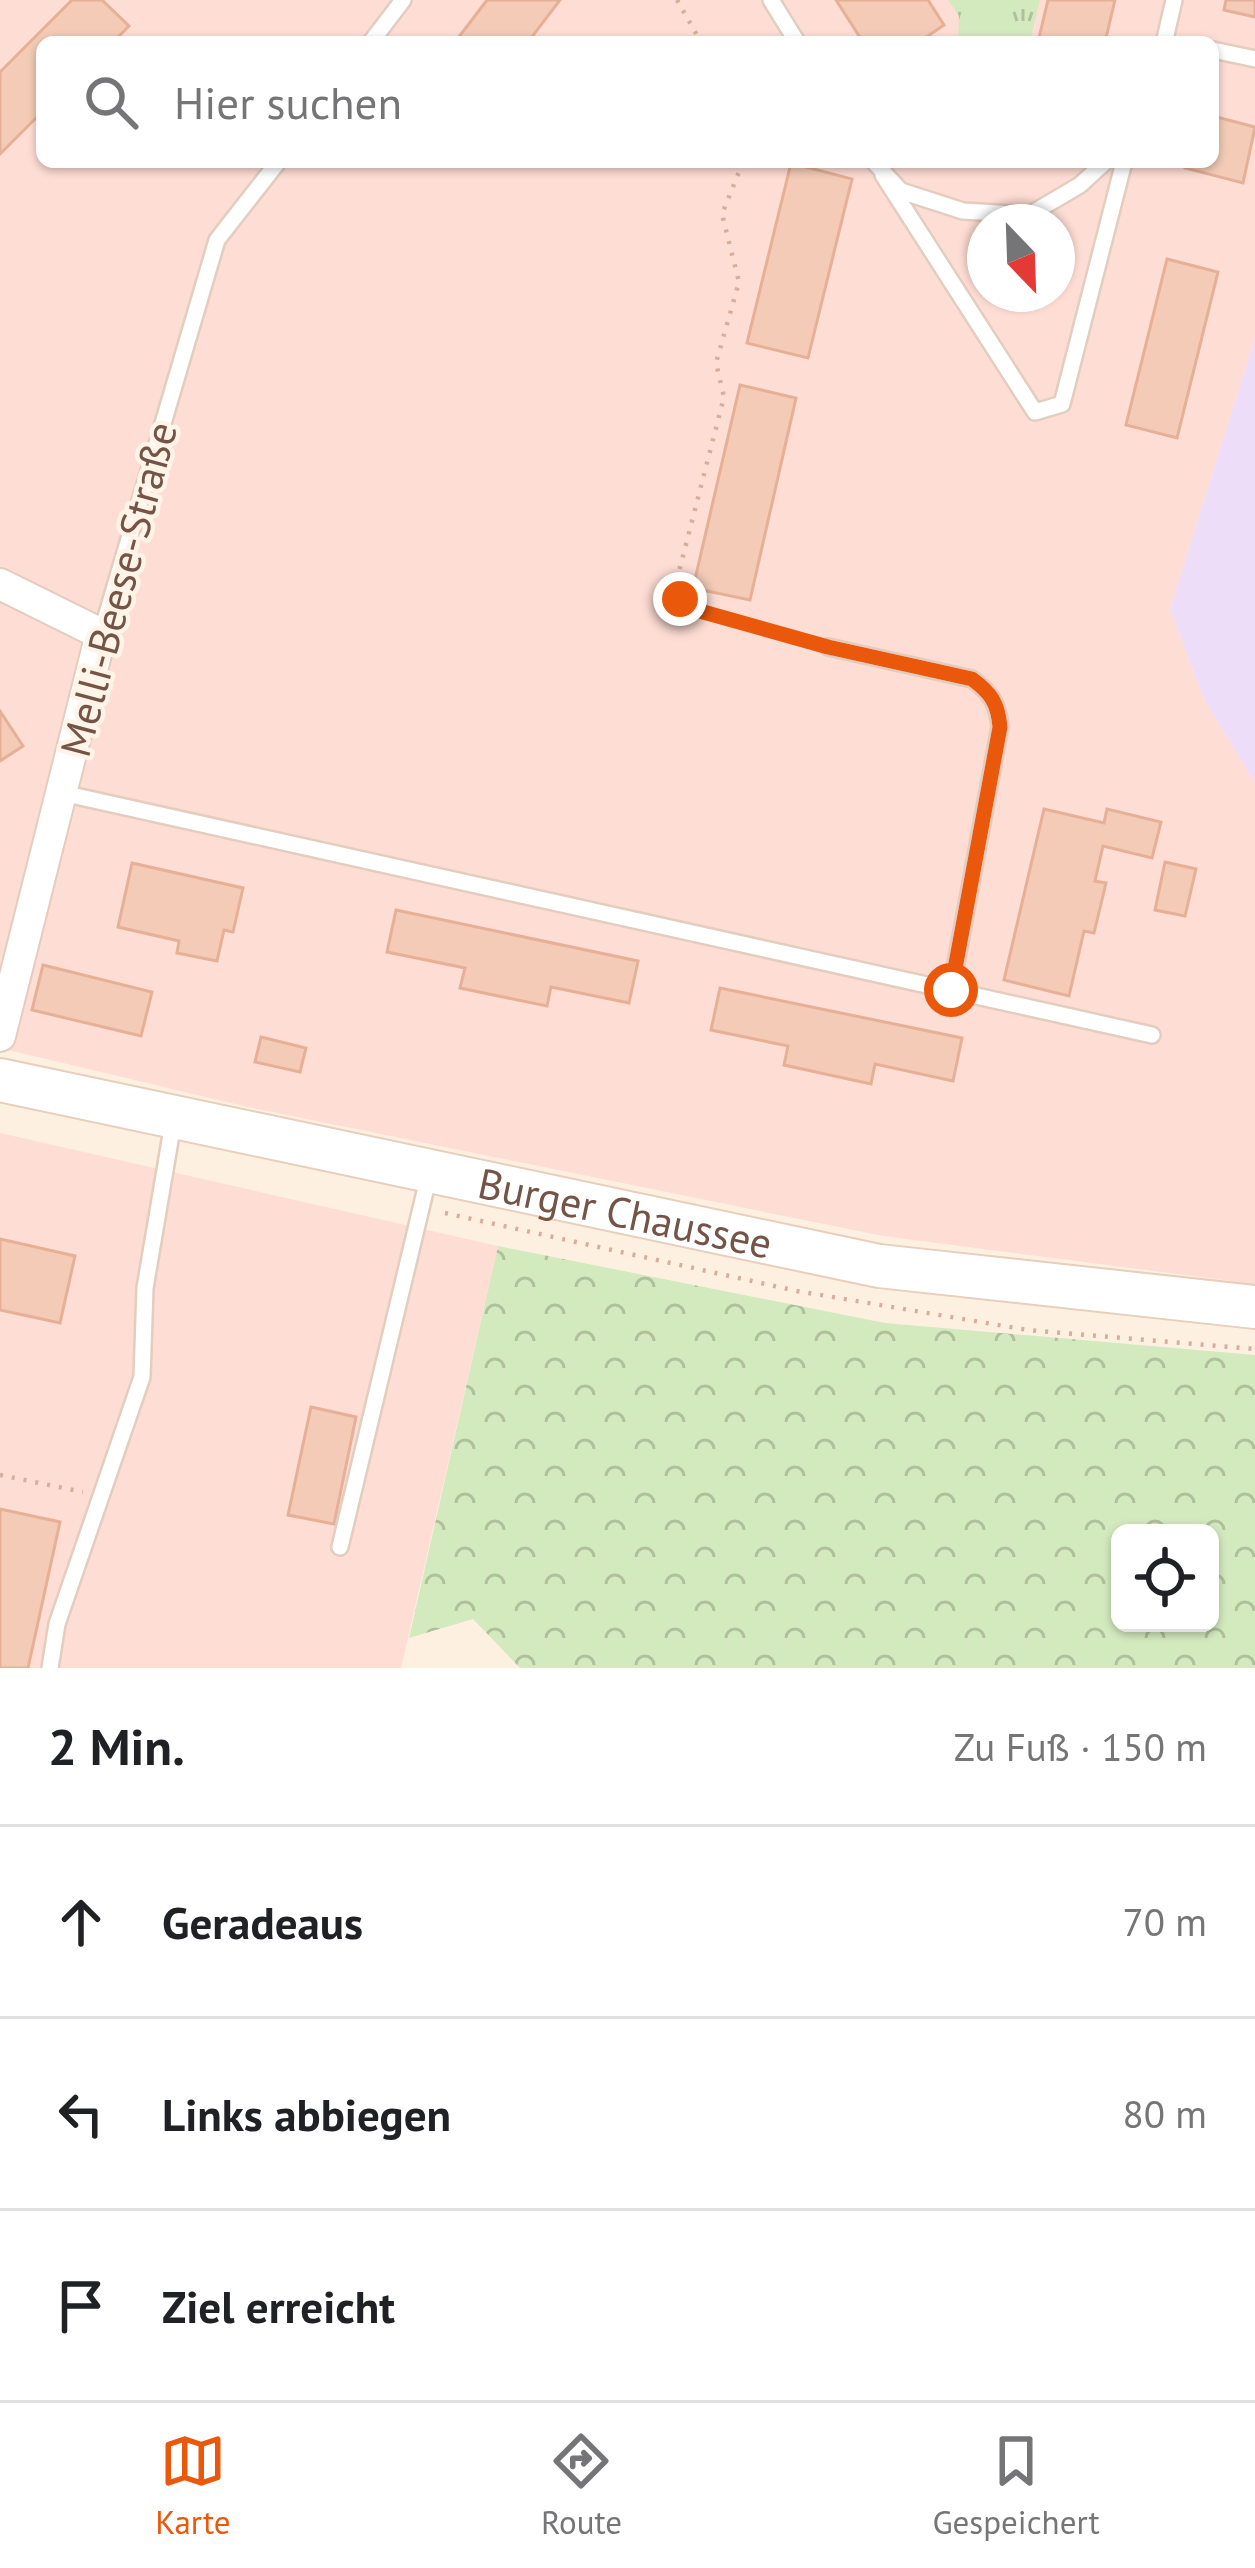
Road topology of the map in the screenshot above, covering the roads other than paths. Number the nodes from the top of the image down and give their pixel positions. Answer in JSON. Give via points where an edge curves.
{"nodes":[{"id":1,"x":404,"y":0,"type":"edge"},
{"id":2,"x":771,"y":0,"type":"edge"},
{"id":3,"x":1174,"y":0,"type":"edge"},
{"id":4,"x":376,"y":36,"type":"edge"},
{"id":5,"x":793,"y":36,"type":"edge"},
{"id":6,"x":1170,"y":36,"type":"edge"},
{"id":7,"x":1219,"y":51,"type":"edge"},
{"id":8,"x":1255,"y":59,"type":"edge"},
{"id":9,"x":273,"y":168,"type":"edge"},
{"id":10,"x":1099,"y":168,"type":"edge"},
{"id":11,"x":1122,"y":168,"type":"edge"},
{"id":12,"x":879,"y":169,"type":"edge"},
{"id":13,"x":0,"y":584,"type":"edge"},
{"id":14,"x":100,"y":634,"type":"junction"},
{"id":15,"x":828,"y":647,"type":"road end"},
{"id":16,"x":62,"y":794,"type":"junction"},
{"id":17,"x":951,"y":990,"type":"junction"},
{"id":18,"x":1152,"y":1035,"type":"dead end"},
{"id":19,"x":0,"y":1036,"type":"edge"},
{"id":20,"x":0,"y":1080,"type":"edge"},
{"id":21,"x":174,"y":1120,"type":"junction"},
{"id":22,"x":430,"y":1172,"type":"junction"},
{"id":23,"x":1255,"y":1307,"type":"edge"},
{"id":24,"x":340,"y":1547,"type":"dead end"},
{"id":25,"x":50,"y":1668,"type":"edge"}],
"edges":[{"from":1,"to":4,"type":"lane"},
{"from":2,"to":5,"type":"lane"},
{"from":3,"to":6,"type":"lane"},
{"from":7,"to":8,"type":"lane"},
{"from":9,"to":14,"type":"lane","name":"Melli-Beese-Straße","via":[[217,240]]},
{"from":10,"to":12,"type":"lane","via":[[1029,215],[963,211],[902,191]]},
{"from":11,"to":12,"type":"lane","via":[[1062,404],[1035,412]]},
{"from":13,"to":14,"type":"street"},
{"from":14,"to":16,"type":"street","name":"Melli-Beese-Straße"},
{"from":15,"to":17,"type":"lane","via":[[972,679],[998,708]]},
{"from":16,"to":17,"type":"lane"},
{"from":16,"to":19,"type":"street","name":"Melli-Beese-Straße"},
{"from":17,"to":18,"type":"lane"},
{"from":20,"to":21,"type":"main road","name":"Burger Chaussee"},
{"from":21,"to":22,"type":"main road","name":"Burger Chaussee"},
{"from":21,"to":25,"type":"lane","via":[[145,1288],[142,1377],[57,1624]]},
{"from":22,"to":23,"type":"main road","name":"Burger Chaussee","via":[[879,1266]]},
{"from":22,"to":24,"type":"lane"}]}
